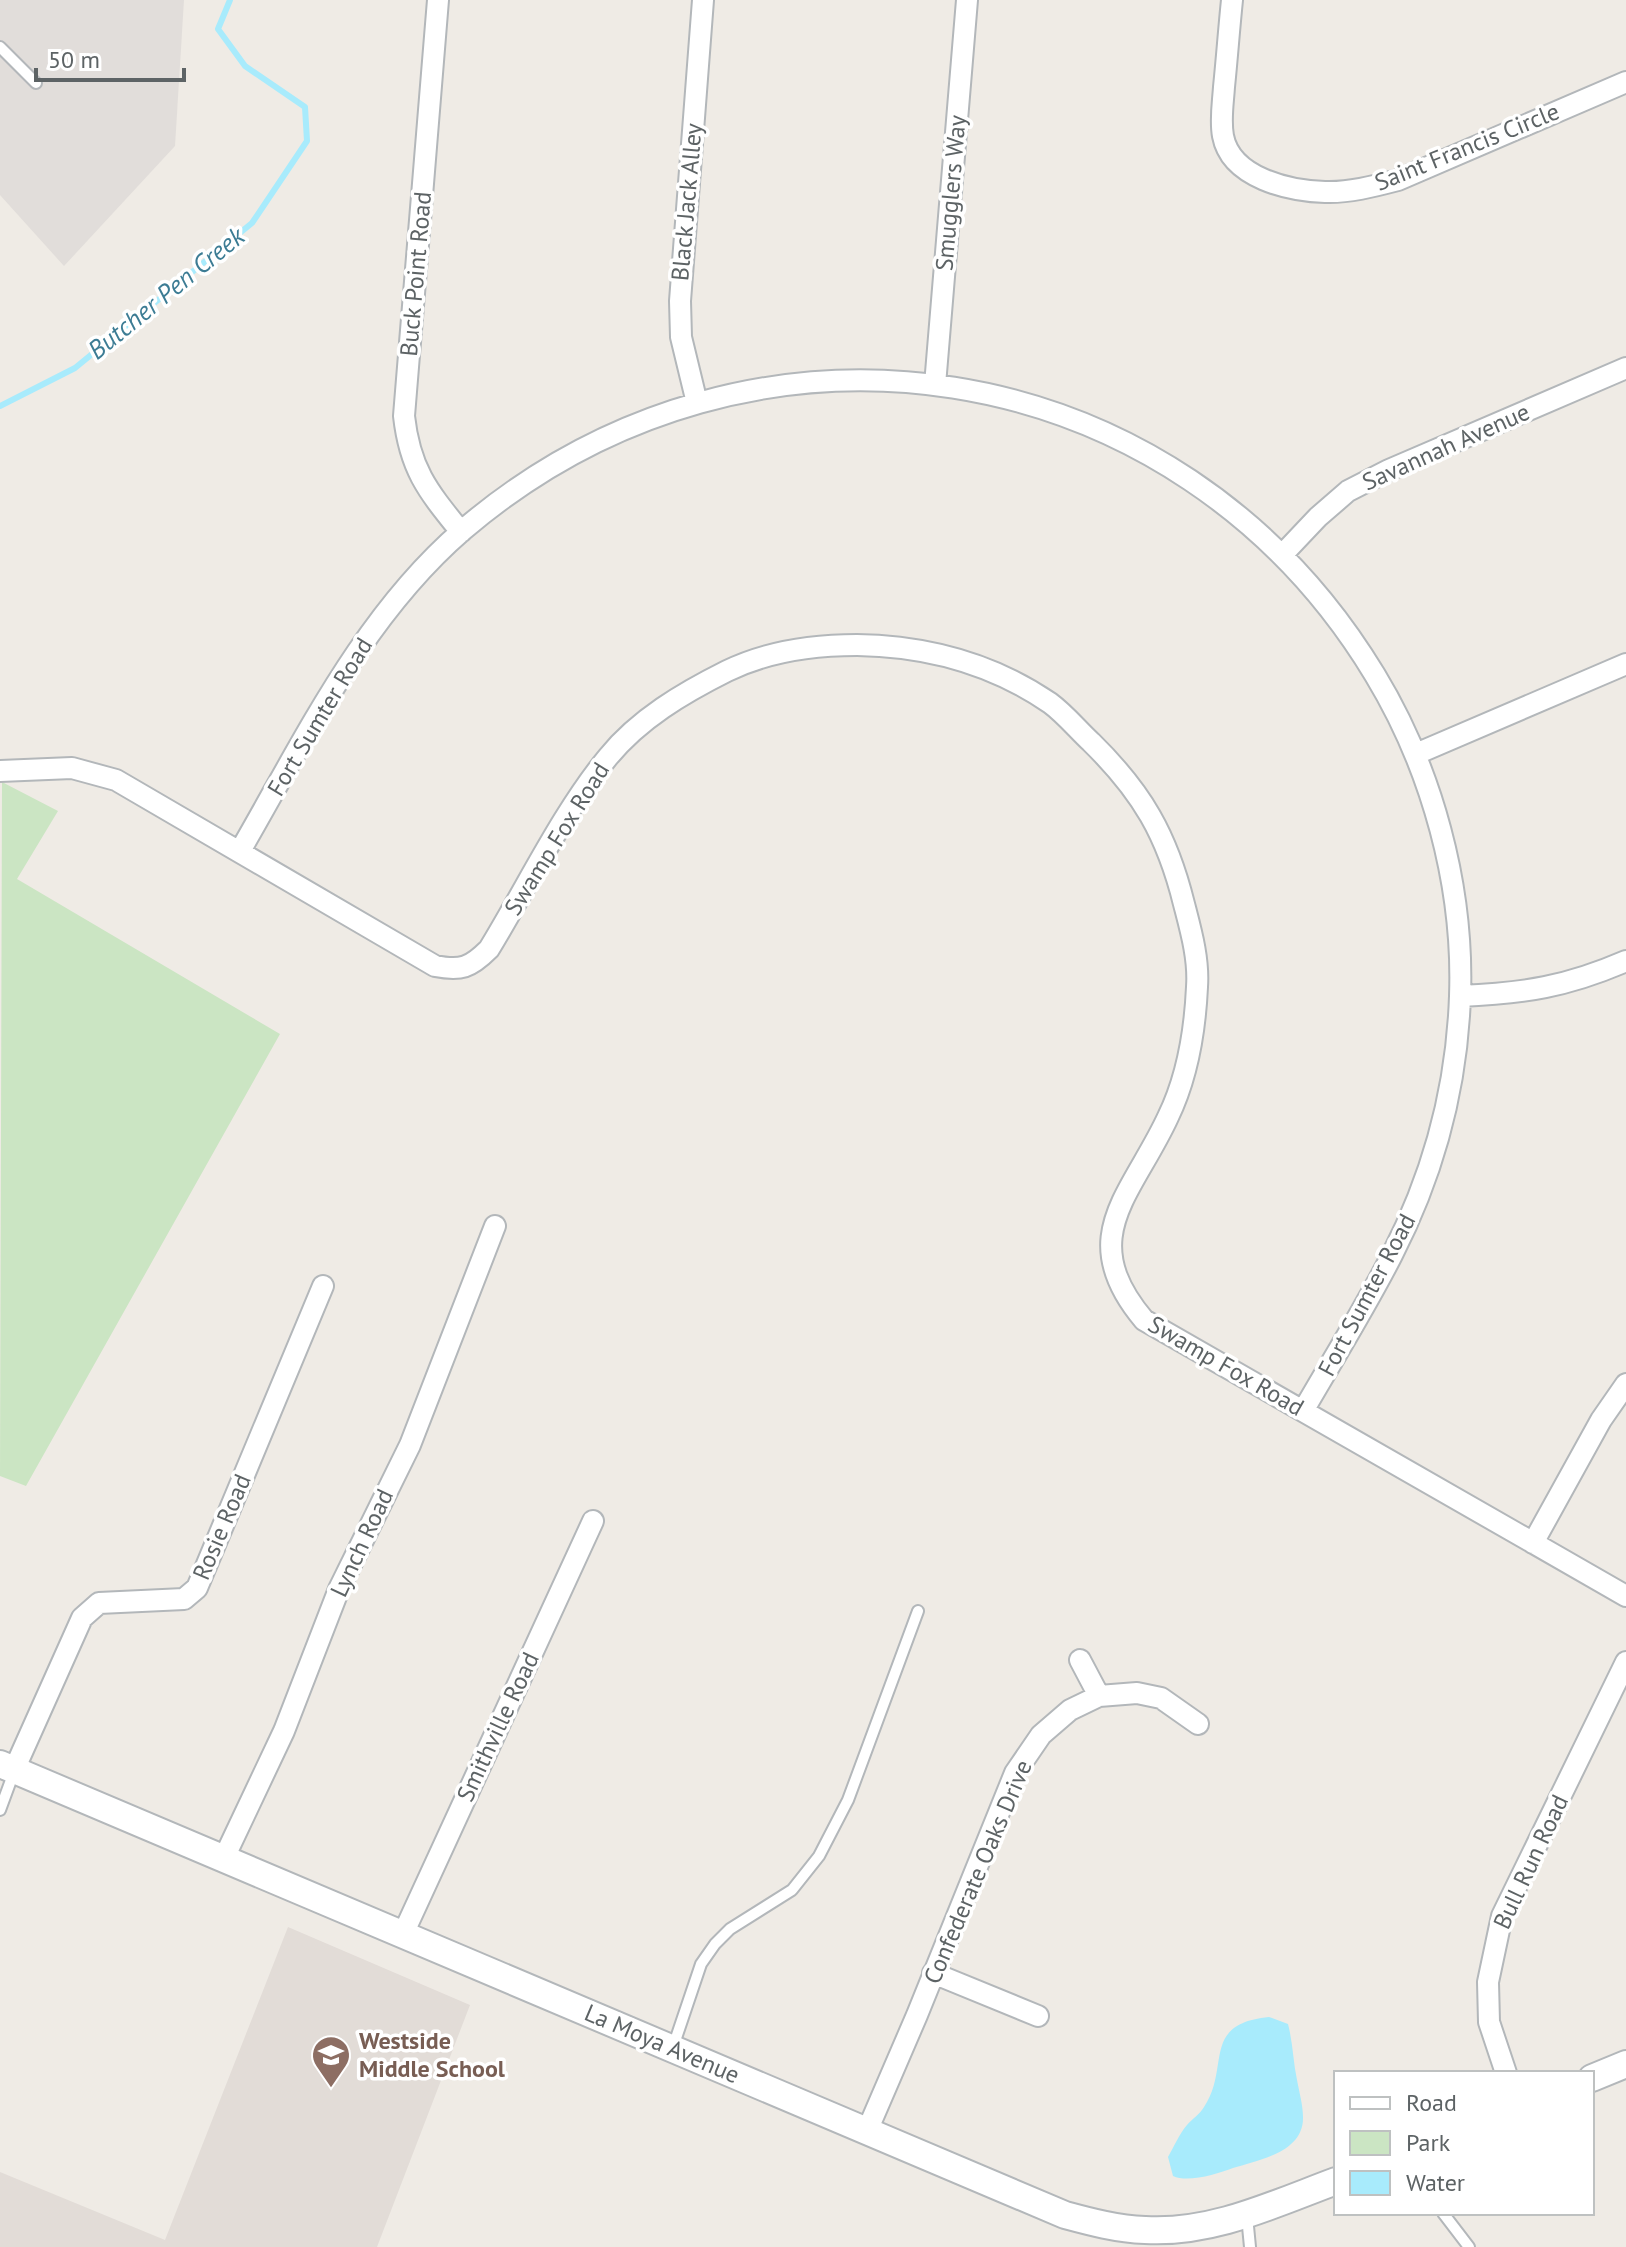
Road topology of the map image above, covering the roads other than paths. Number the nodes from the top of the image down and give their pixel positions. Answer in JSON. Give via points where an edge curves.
{"nodes":[{"id":1,"x":438,"y":0,"type":"edge"},
{"id":2,"x":703,"y":0,"type":"edge"},
{"id":3,"x":967,"y":0,"type":"edge"},
{"id":4,"x":1232,"y":0,"type":"edge"},
{"id":5,"x":0,"y":47,"type":"edge"},
{"id":6,"x":1626,"y":82,"type":"edge"},
{"id":7,"x":36,"y":83,"type":"dead end"},
{"id":8,"x":1626,"y":368,"type":"edge"},
{"id":9,"x":935,"y":385,"type":"junction"},
{"id":10,"x":697,"y":403,"type":"junction"},
{"id":11,"x":461,"y":532,"type":"junction"},
{"id":12,"x":1283,"y":554,"type":"junction"},
{"id":13,"x":1626,"y":664,"type":"edge"},
{"id":14,"x":1416,"y":754,"type":"junction"},
{"id":15,"x":0,"y":771,"type":"edge"},
{"id":16,"x":240,"y":851,"type":"junction"},
{"id":17,"x":1626,"y":961,"type":"edge"},
{"id":18,"x":1460,"y":996,"type":"junction"},
{"id":19,"x":495,"y":1226,"type":"dead end"},
{"id":20,"x":323,"y":1286,"type":"dead end"},
{"id":21,"x":1626,"y":1384,"type":"edge"},
{"id":22,"x":1303,"y":1411,"type":"junction"},
{"id":23,"x":593,"y":1521,"type":"dead end"},
{"id":24,"x":1533,"y":1543,"type":"junction"},
{"id":25,"x":1626,"y":1596,"type":"edge"},
{"id":26,"x":918,"y":1611,"type":"dead end"},
{"id":27,"x":1080,"y":1660,"type":"dead end"},
{"id":28,"x":1626,"y":1662,"type":"edge"},
{"id":29,"x":1099,"y":1696,"type":"junction"},
{"id":30,"x":1198,"y":1724,"type":"dead end"},
{"id":31,"x":7,"y":1767,"type":"edge"},
{"id":32,"x":0,"y":1810,"type":"edge"},
{"id":33,"x":224,"y":1858,"type":"junction"},
{"id":34,"x":403,"y":1934,"type":"junction"},
{"id":35,"x":933,"y":1973,"type":"junction"},
{"id":36,"x":1038,"y":2016,"type":"dead end"},
{"id":37,"x":672,"y":2049,"type":"junction"},
{"id":38,"x":1626,"y":2064,"type":"edge"},
{"id":39,"x":1505,"y":2071,"type":"edge"},
{"id":40,"x":1594,"y":2077,"type":"edge"},
{"id":41,"x":867,"y":2131,"type":"junction"},
{"id":42,"x":1334,"y":2182,"type":"edge"},
{"id":43,"x":1247,"y":2214,"type":"junction"},
{"id":44,"x":1445,"y":2215,"type":"edge"},
{"id":45,"x":1250,"y":2247,"type":"edge"},
{"id":46,"x":1469,"y":2247,"type":"edge"}],
"edges":[{"from":1,"to":11,"type":"street","name":"Buck Point Road","via":[[404,416],[407,443],[426,490]]},
{"from":2,"to":10,"type":"street","name":"Black Jack Alley","via":[[680,301],[681,337]]},
{"from":3,"to":9,"type":"street","name":"Smugglers Way"},
{"from":4,"to":6,"type":"street","name":"Saint Francis Circle","via":[[1223,139],[1235,161],[1281,186],[1325,192],[1398,180]]},
{"from":5,"to":7,"type":"lane"},
{"from":8,"to":12,"type":"street","name":"Savannah Avenue","via":[[1348,491]]},
{"from":9,"to":10,"type":"street","name":"Fort Sumter Road","via":[[826,380]]},
{"from":9,"to":12,"type":"street","name":"Fort Sumter Road","via":[[1019,402],[1095,428],[1191,479]]},
{"from":10,"to":11,"type":"street","name":"Fort Sumter Road","via":[[613,433],[559,462]]},
{"from":11,"to":16,"type":"street","name":"Fort Sumter Road","via":[[360,645]]},
{"from":12,"to":14,"type":"street","name":"Fort Sumter Road","via":[[1364,657]]},
{"from":13,"to":14,"type":"street"},
{"from":14,"to":18,"type":"street","name":"Fort Sumter Road","via":[[1446,860]]},
{"from":15,"to":16,"type":"street","name":"Swamp Fox Road","via":[[72,768],[116,780]]},
{"from":16,"to":22,"type":"street","name":"Swamp Fox Road","via":[[435,966],[456,970],[475,963],[489,949],[609,755],[684,693],[734,668],[787,651],[832,645],[924,651],[1016,683],[1053,705],[1122,773],[1151,815],[1175,867],[1194,942],[1198,984],[1183,1075],[1169,1116],[1114,1219],[1113,1270],[1144,1320]]},
{"from":17,"to":18,"type":"street","via":[[1584,979],[1519,993]]},
{"from":18,"to":22,"type":"street","name":"Fort Sumter Road","via":[[1451,1076],[1431,1163],[1392,1255]]},
{"from":19,"to":33,"type":"street","name":"Lynch Road","via":[[410,1445],[339,1589],[284,1731]]},
{"from":20,"to":31,"type":"street","name":"Rosie Road","via":[[197,1588],[184,1599],[99,1603],[82,1618]]},
{"from":21,"to":24,"type":"street"},
{"from":22,"to":24,"type":"street","name":"Swamp Fox Road"},
{"from":23,"to":34,"type":"street","name":"Smithville Road"},
{"from":24,"to":25,"type":"street","name":"Swamp Fox Road"},
{"from":26,"to":37,"type":"lane","via":[[848,1800],[819,1856],[792,1890],[715,1944],[696,1977]]},
{"from":27,"to":29,"type":"street"},
{"from":28,"to":39,"type":"street","name":"Bull Run Road","via":[[1502,1916],[1488,1995],[1489,2022]]},
{"from":29,"to":30,"type":"street","name":"Confederate Oaks Drive","via":[[1137,1693],[1161,1698]]},
{"from":29,"to":35,"type":"street","name":"Confederate Oaks Drive","via":[[1070,1710],[1041,1735],[1015,1773]]},
{"from":31,"to":32,"type":"lane"},
{"from":31,"to":33,"type":"street","name":"La Moya Avenue"},
{"from":33,"to":34,"type":"street","name":"La Moya Avenue"},
{"from":34,"to":37,"type":"street","name":"La Moya Avenue"},
{"from":35,"to":36,"type":"street"},
{"from":35,"to":41,"type":"street","name":"Confederate Oaks Drive"},
{"from":37,"to":41,"type":"street","name":"La Moya Avenue"},
{"from":38,"to":40,"type":"street"},
{"from":41,"to":43,"type":"street","name":"La Moya Avenue","via":[[1065,2215],[1105,2226],[1177,2230]]},
{"from":42,"to":43,"type":"street","name":"La Moya Avenue"},
{"from":43,"to":45,"type":"lane"},
{"from":44,"to":46,"type":"lane"}]}
